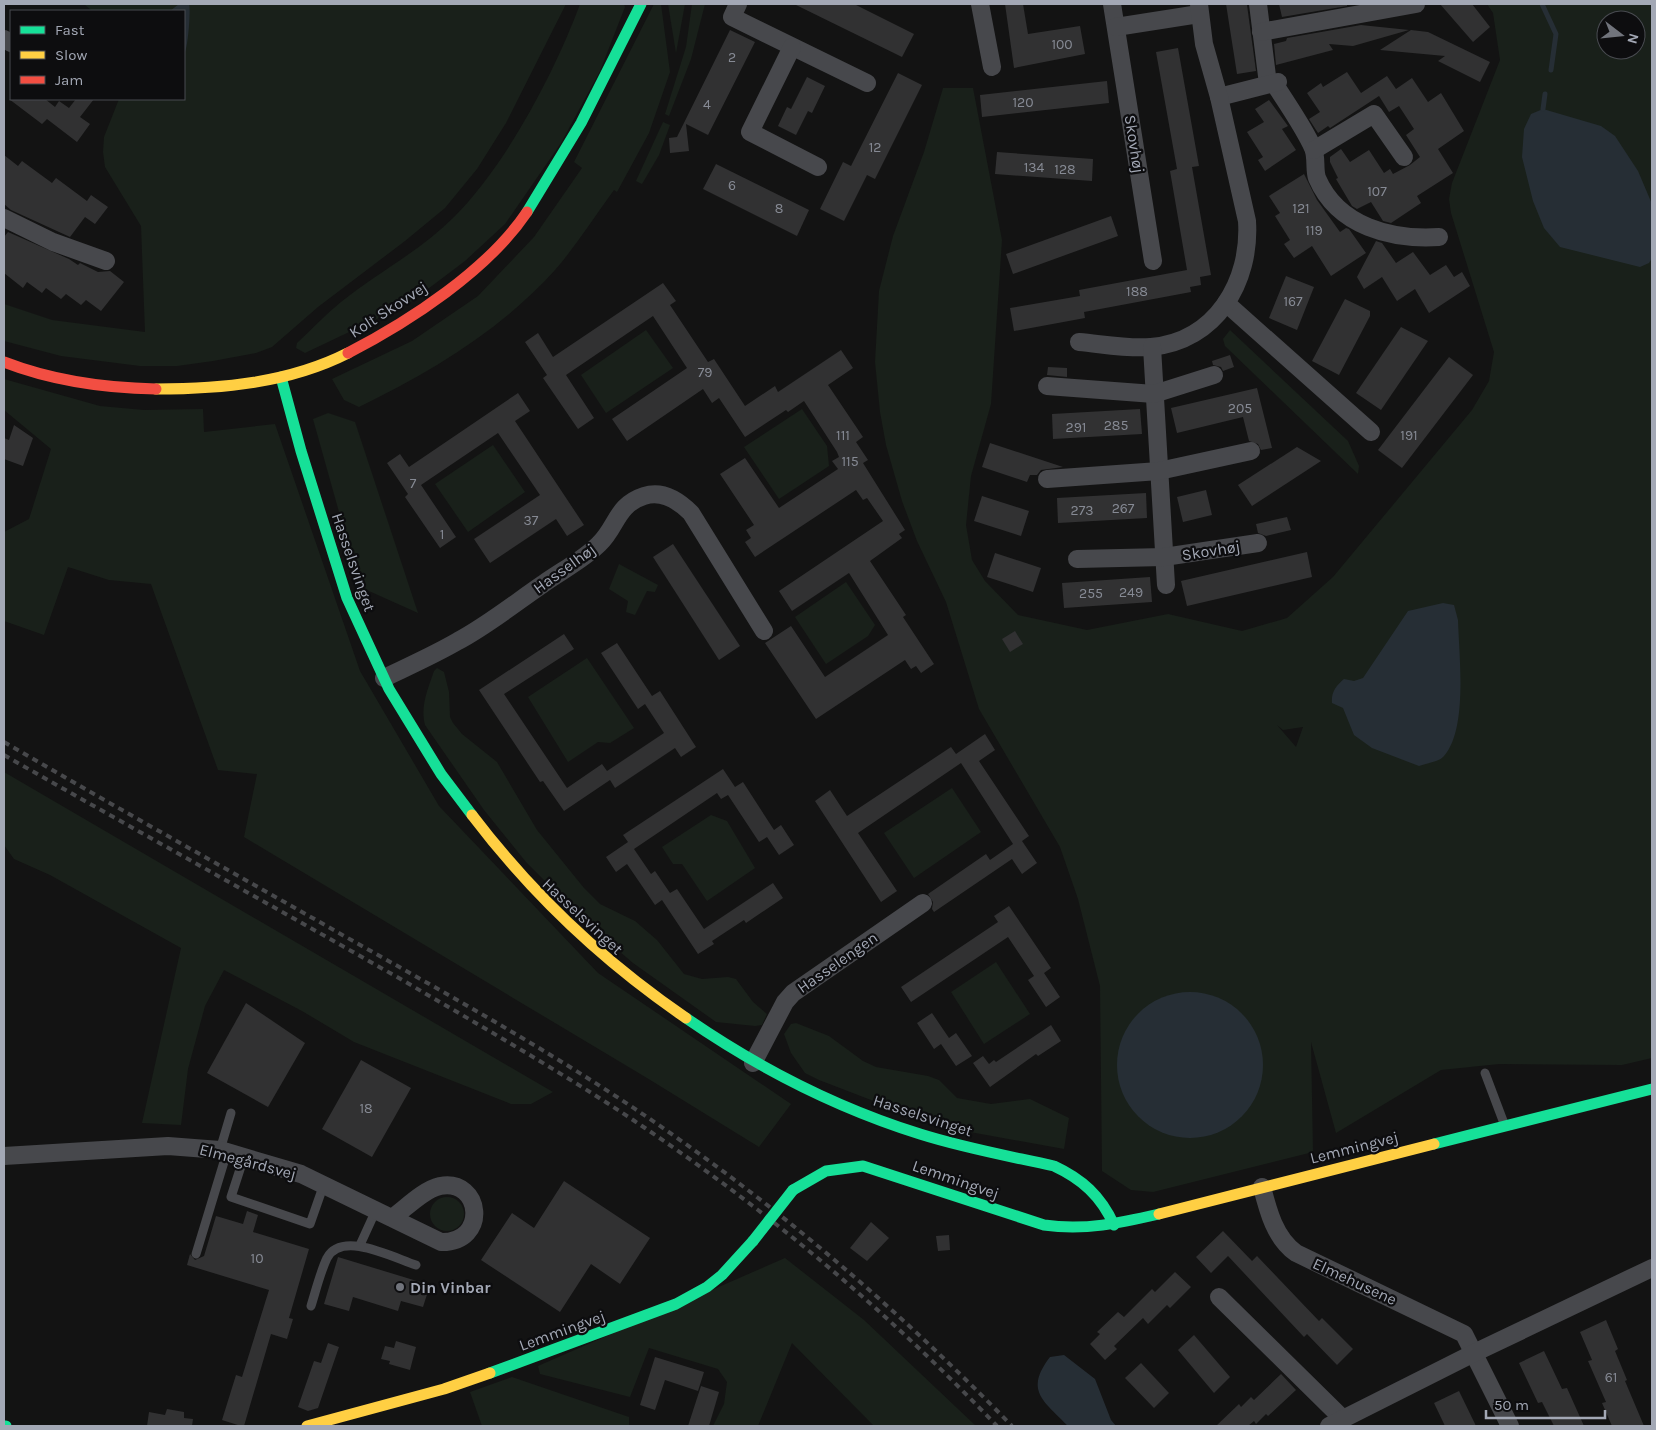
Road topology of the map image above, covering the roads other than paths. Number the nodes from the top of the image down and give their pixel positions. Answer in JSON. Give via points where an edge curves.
{"nodes":[{"id":1,"x":641,"y":4,"type":"edge"},
{"id":2,"x":738,"y":4,"type":"edge"},
{"id":3,"x":980,"y":4,"type":"edge"},
{"id":4,"x":1112,"y":4,"type":"edge"},
{"id":5,"x":1258,"y":4,"type":"edge"},
{"id":6,"x":1416,"y":4,"type":"edge"},
{"id":7,"x":1199,"y":9,"type":"edge"},
{"id":8,"x":1116,"y":27,"type":"junction"},
{"id":9,"x":1261,"y":32,"type":"junction"},
{"id":10,"x":792,"y":47,"type":"junction"},
{"id":11,"x":992,"y":68,"type":"dead end"},
{"id":12,"x":867,"y":83,"type":"dead end"},
{"id":13,"x":1276,"y":83,"type":"junction"},
{"id":14,"x":1219,"y":98,"type":"junction"},
{"id":15,"x":1314,"y":150,"type":"junction"},
{"id":16,"x":1404,"y":157,"type":"dead end"},
{"id":17,"x":818,"y":167,"type":"dead end"},
{"id":18,"x":4,"y":218,"type":"edge"},
{"id":19,"x":1439,"y":237,"type":"dead end"},
{"id":20,"x":106,"y":261,"type":"dead end"},
{"id":21,"x":1153,"y":261,"type":"dead end"},
{"id":22,"x":1226,"y":303,"type":"junction"},
{"id":23,"x":1079,"y":342,"type":"dead end"},
{"id":24,"x":1152,"y":347,"type":"junction"},
{"id":25,"x":4,"y":362,"type":"edge"},
{"id":26,"x":1214,"y":375,"type":"dead end"},
{"id":27,"x":281,"y":377,"type":"junction"},
{"id":28,"x":1047,"y":386,"type":"dead end"},
{"id":29,"x":1154,"y":394,"type":"junction"},
{"id":30,"x":1371,"y":432,"type":"dead end"},
{"id":31,"x":1251,"y":452,"type":"dead end"},
{"id":32,"x":1159,"y":472,"type":"junction"},
{"id":33,"x":1047,"y":480,"type":"dead end"},
{"id":34,"x":1258,"y":543,"type":"dead end"},
{"id":35,"x":1164,"y":557,"type":"junction"},
{"id":36,"x":1077,"y":559,"type":"dead end"},
{"id":37,"x":1166,"y":585,"type":"dead end"},
{"id":38,"x":764,"y":631,"type":"dead end"},
{"id":39,"x":384,"y":678,"type":"junction"},
{"id":40,"x":923,"y":903,"type":"dead end"},
{"id":41,"x":753,"y":1063,"type":"junction"},
{"id":42,"x":1486,"y":1073,"type":"dead end"},
{"id":43,"x":1652,"y":1090,"type":"edge"},
{"id":44,"x":231,"y":1113,"type":"dead end"},
{"id":45,"x":1505,"y":1126,"type":"junction"},
{"id":46,"x":230,"y":1153,"type":"junction"},
{"id":47,"x":4,"y":1156,"type":"edge"},
{"id":48,"x":324,"y":1184,"type":"junction"},
{"id":49,"x":1262,"y":1186,"type":"junction"},
{"id":50,"x":376,"y":1210,"type":"junction"},
{"id":51,"x":392,"y":1218,"type":"dead end"},
{"id":52,"x":1114,"y":1225,"type":"junction"},
{"id":53,"x":360,"y":1245,"type":"junction"},
{"id":54,"x":196,"y":1254,"type":"dead end"},
{"id":55,"x":416,"y":1265,"type":"dead end"},
{"id":56,"x":1652,"y":1268,"type":"edge"},
{"id":57,"x":1219,"y":1297,"type":"dead end"},
{"id":58,"x":311,"y":1306,"type":"dead end"},
{"id":59,"x":1474,"y":1353,"type":"junction"},
{"id":60,"x":1335,"y":1424,"type":"edge"},
{"id":61,"x":307,"y":1426,"type":"edge"},
{"id":62,"x":1510,"y":1426,"type":"edge"}],
"edges":[{"from":1,"to":27,"type":"street","name":"Kolt Skovvej","via":[[564,156],[516,225],[470,272],[416,313],[348,353]]},
{"from":2,"to":10,"type":"street","via":[[732,17]]},
{"from":3,"to":11,"type":"street"},
{"from":4,"to":8,"type":"street","name":"Skovhøj"},
{"from":5,"to":9,"type":"street"},
{"from":6,"to":9,"type":"street"},
{"from":7,"to":8,"type":"street"},
{"from":7,"to":14,"type":"street","via":[[1204,44]]},
{"from":8,"to":21,"type":"street","name":"Skovhøj"},
{"from":9,"to":13,"type":"street"},
{"from":10,"to":12,"type":"street"},
{"from":10,"to":17,"type":"street","via":[[750,132]]},
{"from":13,"to":14,"type":"street"},
{"from":13,"to":15,"type":"street"},
{"from":14,"to":22,"type":"street","via":[[1247,221],[1248,241],[1239,281]]},
{"from":15,"to":16,"type":"street","via":[[1374,114]]},
{"from":15,"to":19,"type":"street","via":[[1317,178],[1337,208],[1355,222],[1384,233],[1416,239]]},
{"from":18,"to":20,"type":"street","via":[[53,242]]},
{"from":22,"to":24,"type":"street","via":[[1206,325],[1190,335]]},
{"from":22,"to":30,"type":"street"},
{"from":23,"to":24,"type":"street"},
{"from":24,"to":29,"type":"street","name":"Skovhøj"},
{"from":25,"to":27,"type":"street","name":"Kolt Skovvej","via":[[25,371],[97,386],[173,390]]},
{"from":26,"to":29,"type":"street"},
{"from":27,"to":39,"type":"street","name":"Hasselsvinget","via":[[346,597]]},
{"from":28,"to":29,"type":"street"},
{"from":29,"to":32,"type":"street","name":"Skovhøj"},
{"from":31,"to":32,"type":"street"},
{"from":32,"to":33,"type":"street"},
{"from":32,"to":35,"type":"street","name":"Skovhøj"},
{"from":34,"to":35,"type":"street","name":"Skovhøj"},
{"from":35,"to":36,"type":"street","name":"Skovhøj"},
{"from":35,"to":37,"type":"street","name":"Skovhøj"},
{"from":38,"to":39,"type":"street","name":"Hasselhøj","via":[[691,513],[680,501],[645,495],[619,512],[599,544],[563,570],[460,641]]},
{"from":39,"to":41,"type":"street","name":"Hasselsvinget","via":[[406,721],[450,790],[481,832],[540,898],[610,964],[651,996]]},
{"from":40,"to":41,"type":"street","name":"Hasselengen","via":[[793,993]]},
{"from":41,"to":52,"type":"street","name":"Hasselsvinget","via":[[815,1093],[904,1129],[1064,1170],[1096,1193]]},
{"from":42,"to":45,"type":"lane"},
{"from":43,"to":45,"type":"street","name":"Lemmingvej"},
{"from":44,"to":46,"type":"lane"},
{"from":45,"to":49,"type":"street","name":"Lemmingvej"},
{"from":46,"to":47,"type":"street","name":"Elmegårdsvej","via":[[168,1146]]},
{"from":46,"to":48,"type":"street","name":"Elmegårdsvej"},
{"from":46,"to":48,"type":"lane","via":[[230,1196],[310,1224]]},
{"from":46,"to":54,"type":"lane"},
{"from":48,"to":50,"type":"street","name":"Elmegårdsvej"},
{"from":49,"to":52,"type":"street","name":"Lemmingvej"},
{"from":49,"to":59,"type":"street","name":"Elmehusene","via":[[1268,1209],[1286,1246],[1454,1328],[1464,1334]]},
{"from":50,"to":51,"type":"street","name":"Elmegårdsvej"},
{"from":50,"to":53,"type":"lane"},
{"from":52,"to":61,"type":"street","name":"Lemmingvej","bridge":true,"via":[[1090,1229],[1056,1228],[863,1166],[843,1166],[824,1171],[794,1190],[722,1275],[676,1304],[444,1389]]},
{"from":53,"to":55,"type":"lane"},
{"from":53,"to":58,"type":"lane","via":[[345,1245],[328,1256]]},
{"from":56,"to":59,"type":"street"},
{"from":57,"to":60,"type":"street"},
{"from":59,"to":60,"type":"street"},
{"from":59,"to":62,"type":"street","name":"Elmehusene"}]}
